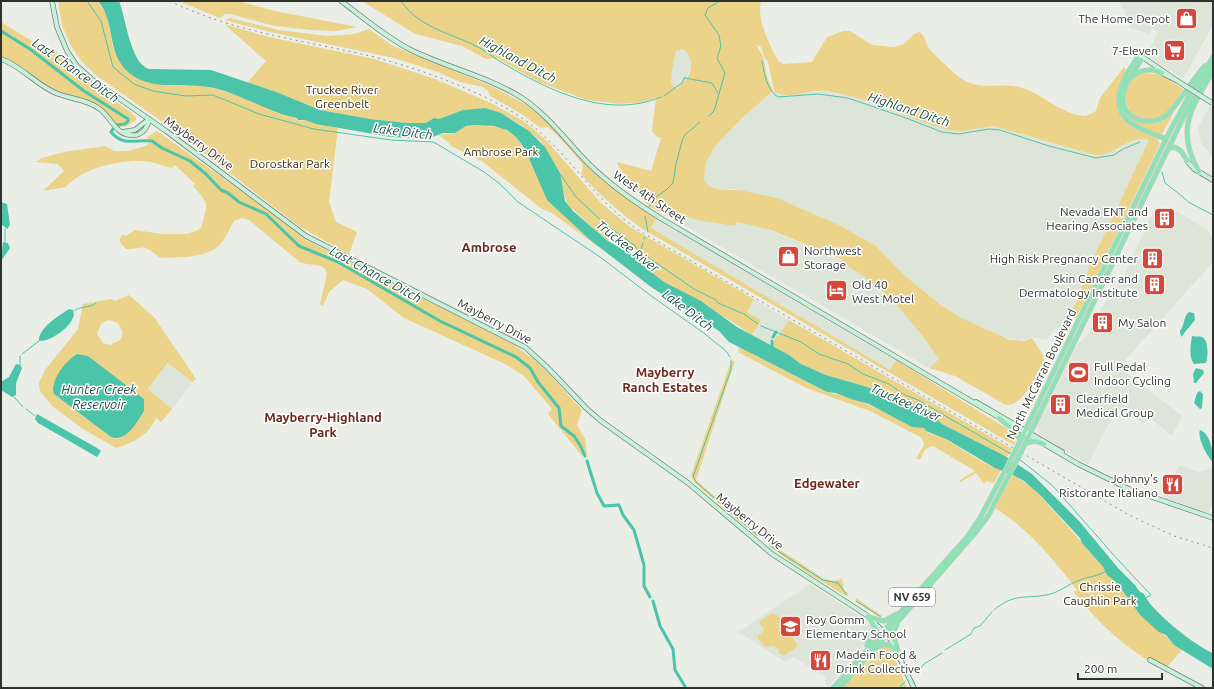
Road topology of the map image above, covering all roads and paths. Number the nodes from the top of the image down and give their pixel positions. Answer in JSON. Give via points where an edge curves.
{"nodes":[{"id":1,"x":52,"y":1,"type":"edge"},
{"id":2,"x":341,"y":1,"type":"edge"},
{"id":3,"x":1213,"y":57,"type":"edge"},
{"id":4,"x":1140,"y":58,"type":"junction"},
{"id":5,"x":1,"y":59,"type":"edge"},
{"id":6,"x":1213,"y":65,"type":"edge"},
{"id":7,"x":1213,"y":71,"type":"edge"},
{"id":8,"x":1176,"y":80,"type":"junction"},
{"id":9,"x":1127,"y":83,"type":"junction"},
{"id":10,"x":1212,"y":103,"type":"edge"},
{"id":11,"x":149,"y":119,"type":"junction"},
{"id":12,"x":1166,"y":139,"type":"junction"},
{"id":13,"x":1165,"y":155,"type":"junction"},
{"id":14,"x":1199,"y":172,"type":"junction"},
{"id":15,"x":1213,"y":180,"type":"edge"},
{"id":16,"x":1067,"y":344,"type":"junction"},
{"id":17,"x":1073,"y":346,"type":"junction"},
{"id":18,"x":940,"y":384,"type":"junction"},
{"id":19,"x":999,"y":418,"type":"junction"},
{"id":20,"x":1025,"y":431,"type":"junction"},
{"id":21,"x":1030,"y":434,"type":"junction"},
{"id":22,"x":1020,"y":439,"type":"junction"},
{"id":23,"x":1027,"y":443,"type":"junction"},
{"id":24,"x":1044,"y":444,"type":"junction"},
{"id":25,"x":1086,"y":468,"type":"junction"},
{"id":26,"x":1213,"y":518,"type":"edge"},
{"id":27,"x":900,"y":615,"type":"junction"},
{"id":28,"x":868,"y":616,"type":"junction"},
{"id":29,"x":884,"y":632,"type":"junction"},
{"id":30,"x":898,"y":654,"type":"junction"},
{"id":31,"x":858,"y":659,"type":"junction"},
{"id":32,"x":1150,"y":660,"type":"dead end"},
{"id":33,"x":862,"y":662,"type":"junction"},
{"id":34,"x":834,"y":687,"type":"edge"},
{"id":35,"x":840,"y":688,"type":"edge"},
{"id":36,"x":914,"y":688,"type":"edge"},
{"id":37,"x":1202,"y":688,"type":"edge"}],
"edges":[{"from":1,"to":11,"type":"main road","name":"Mayberry Drive","via":[[62,41],[77,66],[94,81]]},
{"from":2,"to":18,"type":"main road","name":"West 4th Street","via":[[402,45],[522,98],[548,119],[600,174],[629,198]]},
{"from":3,"to":9,"type":"main road","via":[[1195,76],[1168,113],[1155,121],[1140,121],[1128,112],[1123,98]]},
{"from":3,"to":12,"type":"main road","name":"North McCarran Boulevard","number":"NV 659","via":[[1186,100]]},
{"from":4,"to":8,"type":"main road"},
{"from":4,"to":9,"type":"main road"},
{"from":4,"to":12,"type":"main road","via":[[1121,85],[1118,97],[1120,108],[1135,126]]},
{"from":5,"to":11,"type":"main road","via":[[55,92],[96,106],[122,132],[131,136],[147,128]]},
{"from":6,"to":13,"type":"main road","name":"North McCarran Boulevard","via":[[1193,98]]},
{"from":7,"to":14,"type":"main road","via":[[1189,116],[1186,127],[1188,148]]},
{"from":8,"to":9,"type":"main road","via":[[1154,70],[1142,71]]},
{"from":8,"to":10,"type":"main road","bridge":true},
{"from":11,"to":28,"type":"main road","name":"Mayberry Drive","via":[[306,236],[525,348],[601,422],[688,483],[772,554]]},
{"from":12,"to":16,"type":"main road","name":"North McCarran Boulevard","number":"NV 659"},
{"from":13,"to":14,"type":"main road","via":[[1169,149],[1175,147],[1182,152],[1192,168]]},
{"from":13,"to":17,"type":"main road","name":"North McCarran Boulevard"},
{"from":14,"to":15,"type":"main road"},
{"from":16,"to":17,"type":"main road"},
{"from":16,"to":20,"type":"main road","name":"North McCarran Boulevard","number":"NV 659"},
{"from":17,"to":21,"type":"main road","name":"North McCarran Boulevard"},
{"from":18,"to":19,"type":"main road","name":"West 4th Street"},
{"from":18,"to":20,"type":"main road","name":"West 4th Street"},
{"from":19,"to":20,"type":"main road","name":"West 4th Street"},
{"from":19,"to":22,"type":"main road","via":[[1017,433]]},
{"from":20,"to":21,"type":"main road","name":"West 4th Street"},
{"from":20,"to":22,"type":"main road","name":"North McCarran Boulevard","number":"NV 659"},
{"from":21,"to":23,"type":"main road","name":"North McCarran Boulevard"},
{"from":21,"to":24,"type":"main road","name":"West 4th Street"},
{"from":21,"to":25,"type":"main road","name":"West 4th Street"},
{"from":22,"to":27,"type":"main road","name":"North McCarran Boulevard","number":"NV 659","bridge":true,"via":[[980,518],[967,537]]},
{"from":23,"to":24,"type":"main road","via":[[1035,441]]},
{"from":23,"to":27,"type":"main road","name":"North McCarran Boulevard","number":"NV 659","bridge":true,"via":[[985,520],[970,540]]},
{"from":24,"to":25,"type":"main road","name":"West 4th Street"},
{"from":25,"to":26,"type":"main road","name":"West 4th Street","via":[[1129,489]]},
{"from":27,"to":28,"type":"main road","via":[[884,621]]},
{"from":27,"to":29,"type":"main road","number":"NV 659"},
{"from":27,"to":30,"type":"main road","via":[[893,632]]},
{"from":28,"to":29,"type":"main road","name":"Mayberry Drive"},
{"from":28,"to":31,"type":"main road","via":[[876,631]]},
{"from":29,"to":30,"type":"main road","name":"Mayberry Drive"},
{"from":29,"to":31,"type":"main road","number":"NV 659"},
{"from":29,"to":33,"type":"main road","number":"NV 659"},
{"from":30,"to":33,"type":"main road","via":[[890,645],[882,644]]},
{"from":30,"to":36,"type":"main road","name":"Mayberry Drive"},
{"from":31,"to":34,"type":"main road","number":"NV 659"},
{"from":32,"to":37,"type":"main road"},
{"from":33,"to":35,"type":"main road","number":"NV 659"}]}
